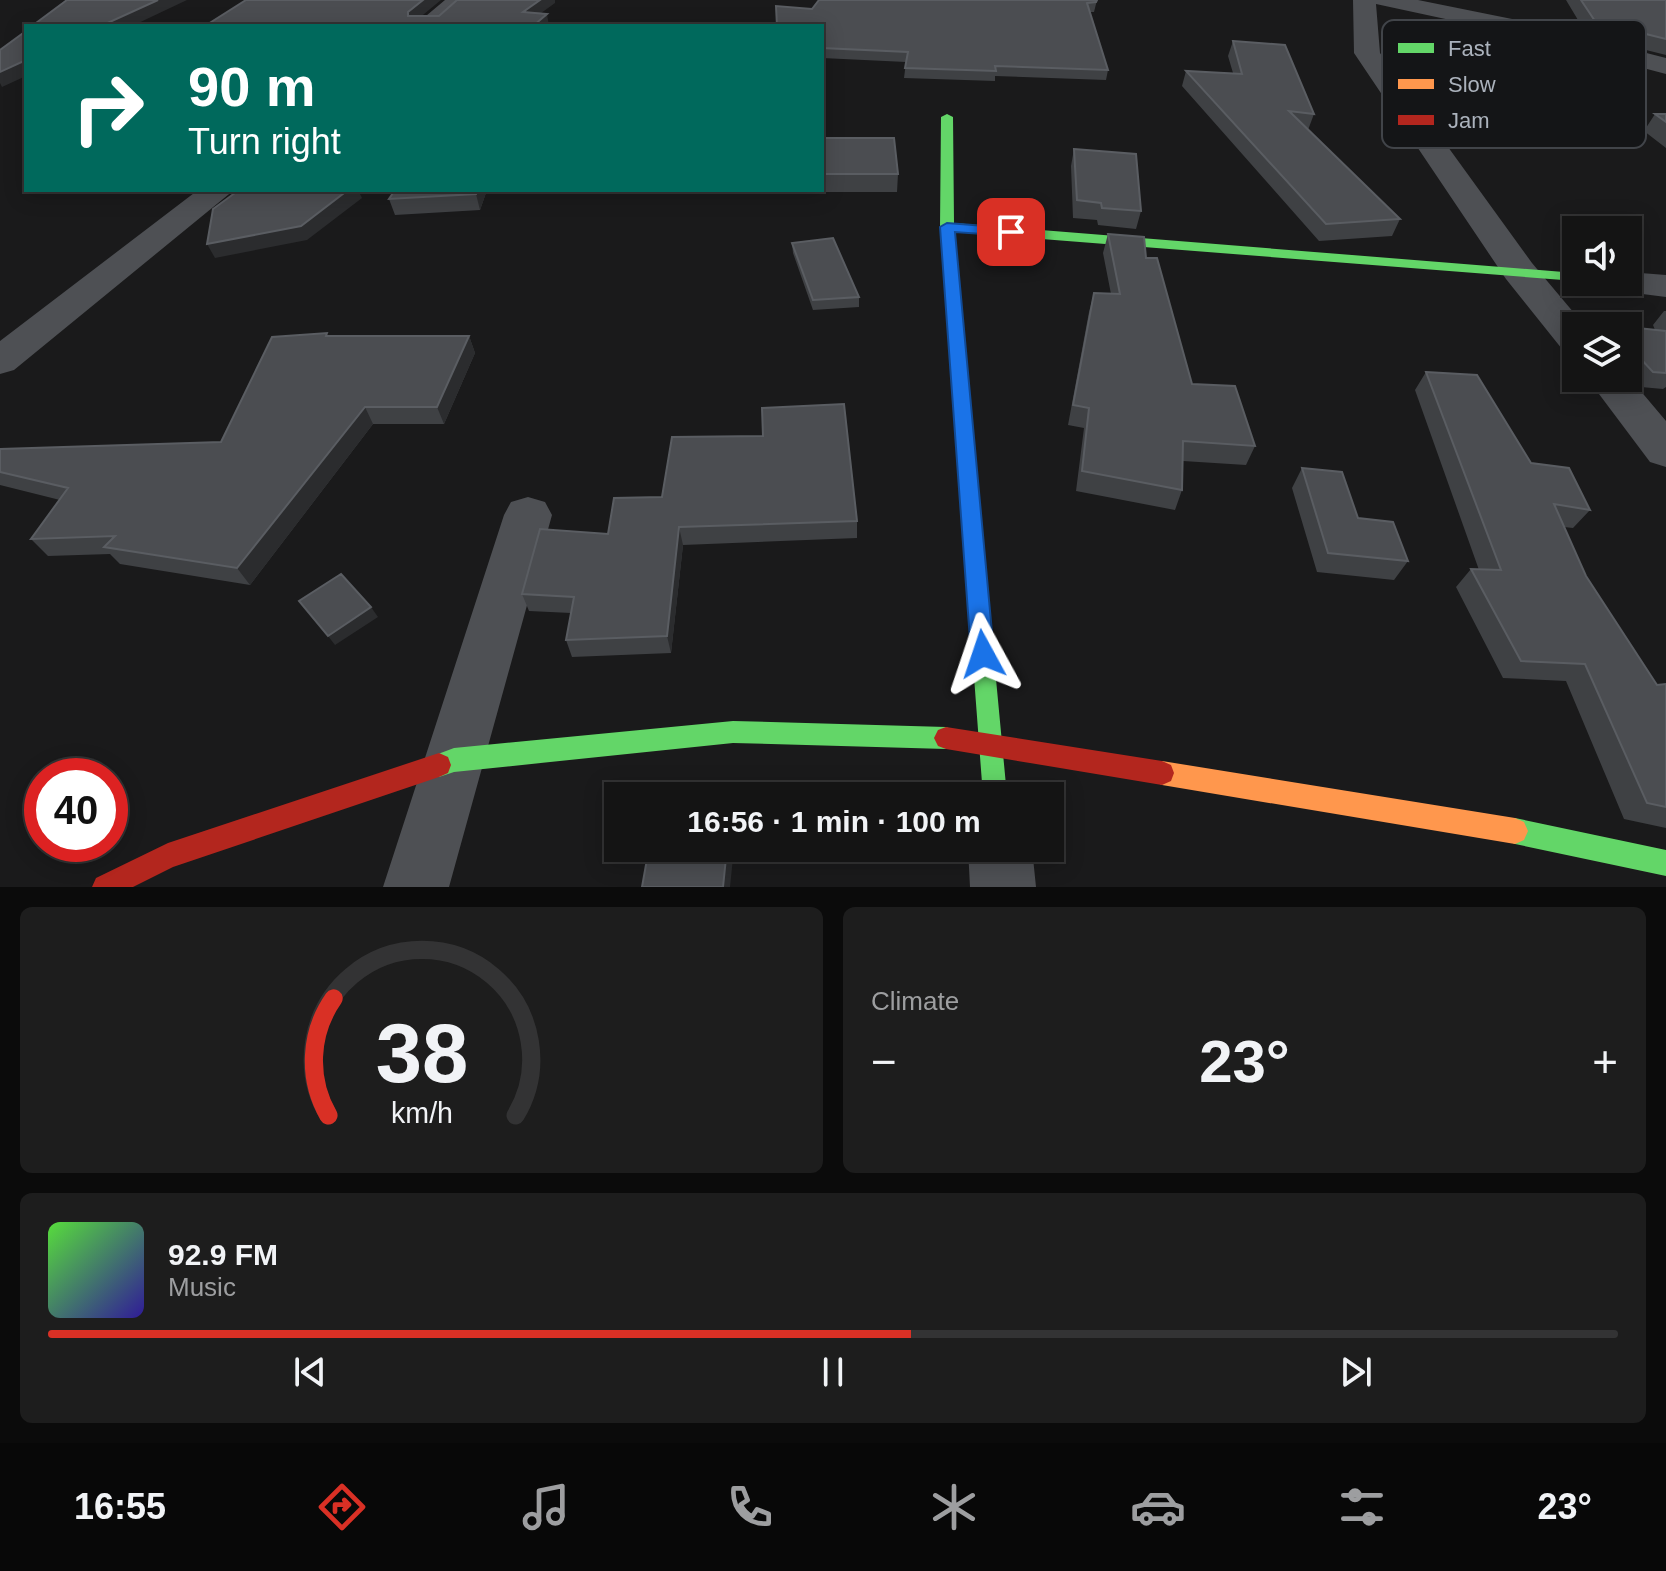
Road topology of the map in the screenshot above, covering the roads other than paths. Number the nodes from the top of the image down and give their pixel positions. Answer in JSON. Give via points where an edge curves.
{"nodes":[{"id":1,"x":459,"y":0,"type":"edge"},
{"id":2,"x":1364,"y":0,"type":"edge"},
{"id":3,"x":1384,"y":0,"type":"edge"},
{"id":4,"x":1513,"y":0,"type":"edge"},
{"id":5,"x":1483,"y":20,"type":"edge"},
{"id":6,"x":1516,"y":20,"type":"edge"},
{"id":7,"x":429,"y":24,"type":"edge"},
{"id":8,"x":1646,"y":61,"type":"edge"},
{"id":9,"x":1666,"y":66,"type":"edge"},
{"id":10,"x":1382,"y":75,"type":"edge"},
{"id":11,"x":947,"y":117,"type":"dead end"},
{"id":12,"x":1433,"y":148,"type":"edge"},
{"id":13,"x":215,"y":192,"type":"edge"},
{"id":14,"x":947,"y":227,"type":"junction"},
{"id":15,"x":1519,"y":271,"type":"junction"},
{"id":16,"x":1562,"y":276,"type":"edge"},
{"id":17,"x":1642,"y":284,"type":"edge"},
{"id":18,"x":1666,"y":286,"type":"edge"},
{"id":19,"x":1562,"y":323,"type":"edge"},
{"id":20,"x":0,"y":361,"type":"edge"},
{"id":21,"x":1618,"y":392,"type":"edge"},
{"id":22,"x":1666,"y":451,"type":"edge"},
{"id":23,"x":528,"y":515,"type":"dead end"},
{"id":24,"x":990,"y":745,"type":"junction"},
{"id":25,"x":454,"y":760,"type":"junction"},
{"id":26,"x":994,"y":782,"type":"edge"},
{"id":27,"x":1001,"y":862,"type":"edge"},
{"id":28,"x":1666,"y":863,"type":"edge"},
{"id":29,"x":105,"y":887,"type":"edge"},
{"id":30,"x":416,"y":887,"type":"edge"},
{"id":31,"x":1003,"y":887,"type":"edge"}],
"edges":[{"from":1,"to":7,"type":"street"},
{"from":2,"to":10,"type":"street","via":[[1367,53]]},
{"from":3,"to":5,"type":"street"},
{"from":4,"to":6,"type":"street"},
{"from":8,"to":9,"type":"street"},
{"from":11,"to":14,"type":"street"},
{"from":12,"to":15,"type":"street"},
{"from":13,"to":20,"type":"street"},
{"from":14,"to":15,"type":"street"},
{"from":14,"to":24,"type":"street"},
{"from":15,"to":16,"type":"street"},
{"from":15,"to":19,"type":"street"},
{"from":17,"to":18,"type":"street"},
{"from":21,"to":22,"type":"street"},
{"from":23,"to":25,"type":"street"},
{"from":24,"to":25,"type":"street","via":[[945,738],[733,732]]},
{"from":24,"to":26,"type":"street"},
{"from":24,"to":28,"type":"street","via":[[1529,833]]},
{"from":25,"to":29,"type":"street","via":[[168,856]]},
{"from":25,"to":30,"type":"street"},
{"from":27,"to":31,"type":"street"}]}
